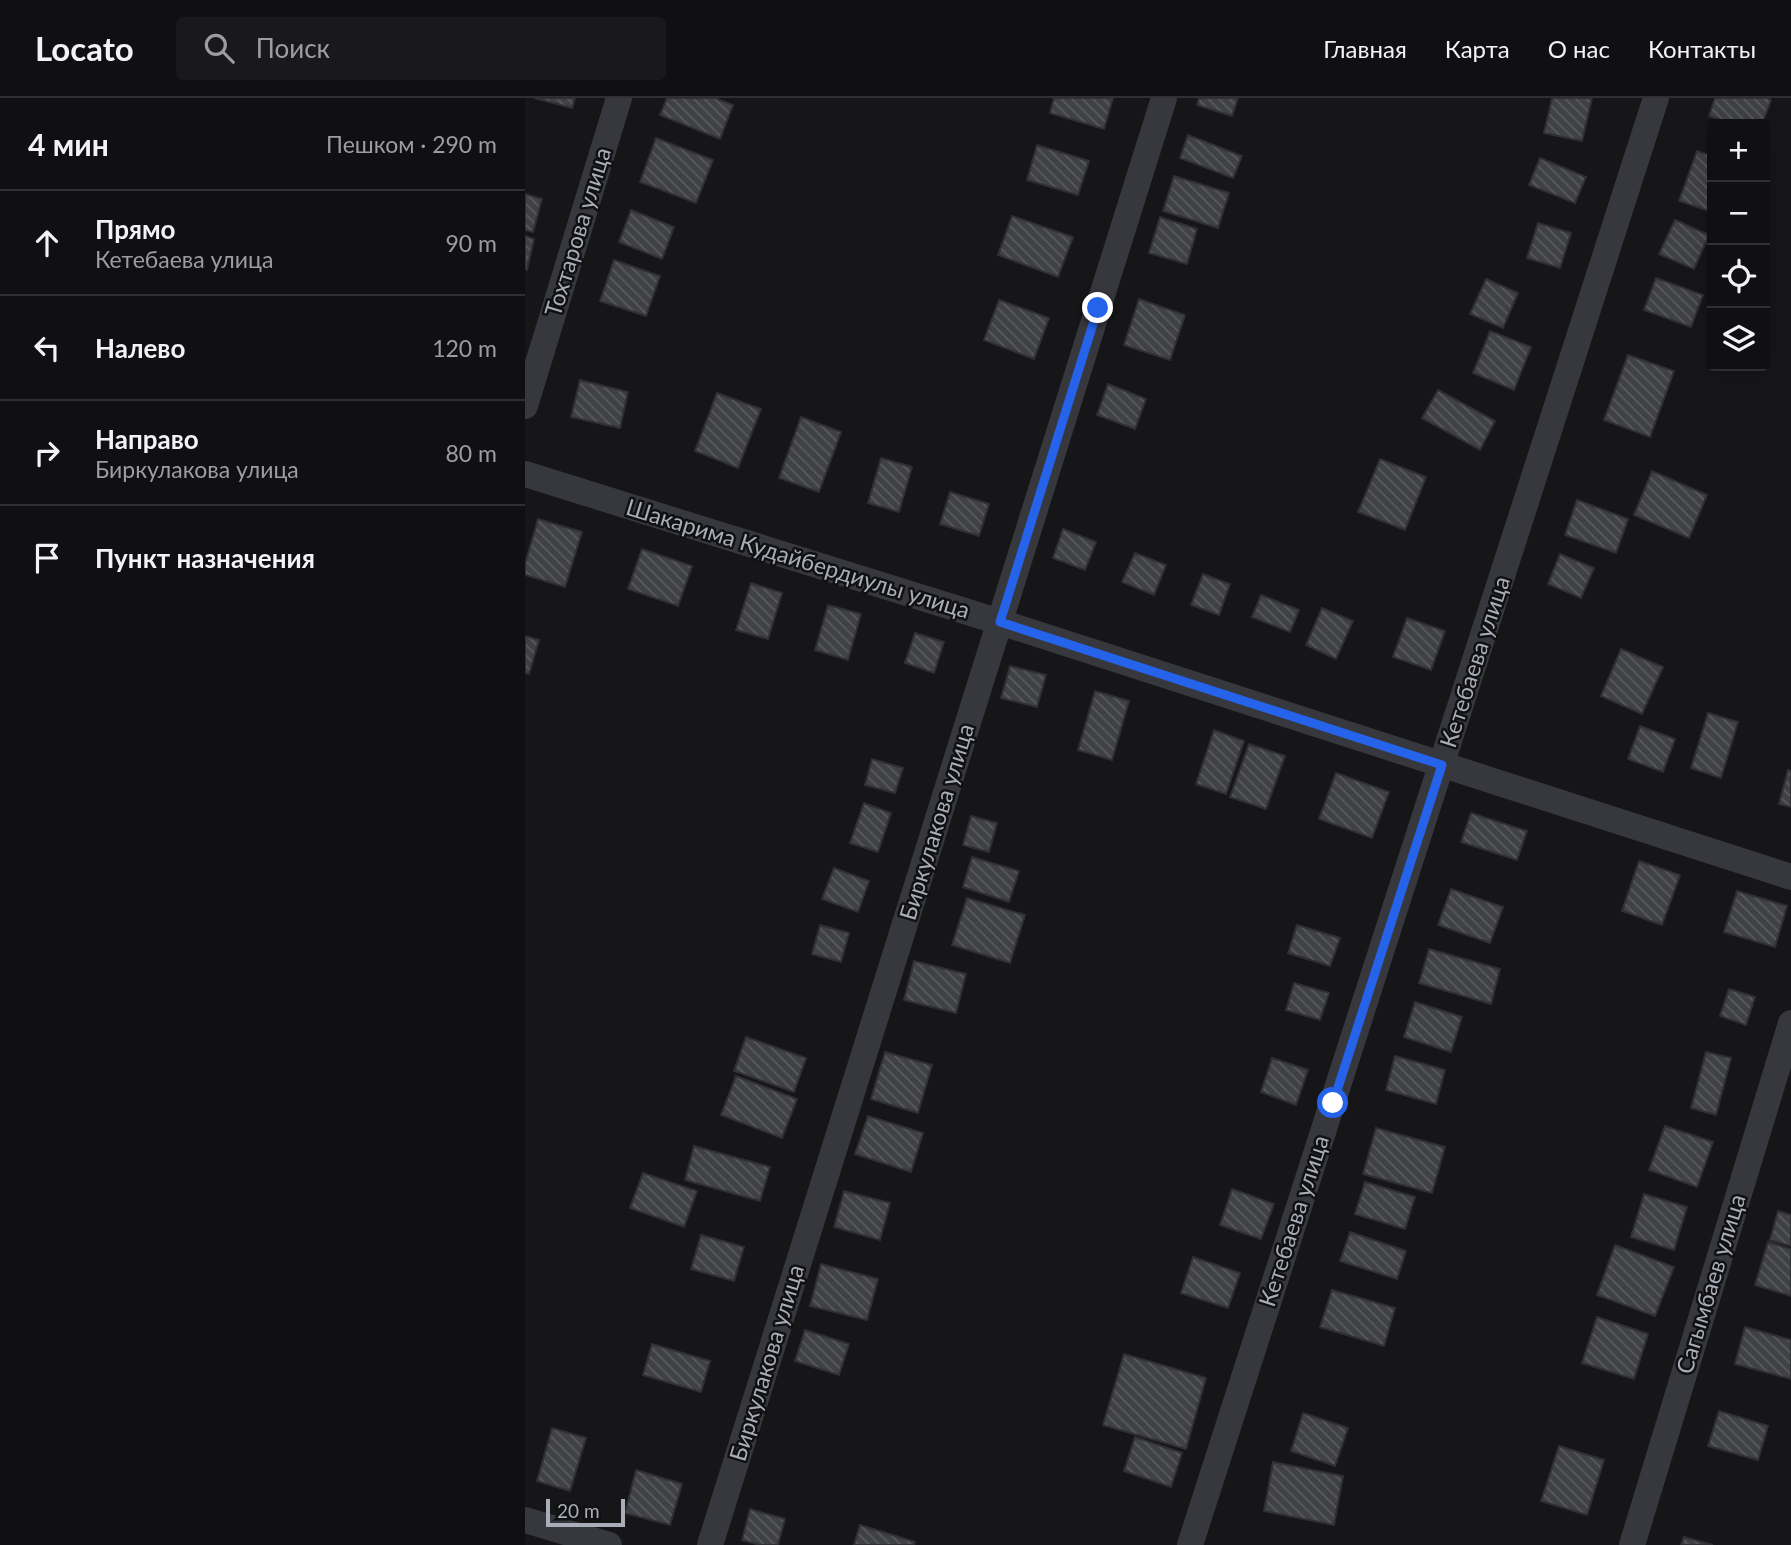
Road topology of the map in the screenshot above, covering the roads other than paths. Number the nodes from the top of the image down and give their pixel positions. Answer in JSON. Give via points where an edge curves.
{"nodes":[{"id":1,"x":619,"y":98,"type":"edge"},
{"id":2,"x":1164,"y":98,"type":"edge"},
{"id":3,"x":1656,"y":98,"type":"edge"},
{"id":4,"x":525,"y":406,"type":"edge"},
{"id":5,"x":525,"y":474,"type":"edge"},
{"id":6,"x":1000,"y":622,"type":"junction"},
{"id":7,"x":1442,"y":765,"type":"junction"},
{"id":8,"x":1791,"y":877,"type":"edge"},
{"id":9,"x":1791,"y":1023,"type":"edge"},
{"id":10,"x":525,"y":1520,"type":"edge"},
{"id":11,"x":609,"y":1545,"type":"edge"},
{"id":12,"x":710,"y":1545,"type":"edge"},
{"id":13,"x":1190,"y":1545,"type":"edge"},
{"id":14,"x":1632,"y":1545,"type":"edge"}],
"edges":[{"from":1,"to":4,"type":"street","name":"Тохтарова улица"},
{"from":2,"to":6,"type":"street","name":"Биркулакова улица"},
{"from":3,"to":7,"type":"street","name":"Кетебаева улица"},
{"from":5,"to":6,"type":"street","name":"Шакарима Кудайбердиулы улица"},
{"from":6,"to":7,"type":"street","name":"Шакарима Кудайбердиулы улица"},
{"from":6,"to":12,"type":"street","name":"Биркулакова улица"},
{"from":7,"to":8,"type":"street","name":"Шакарима Кудайбердиулы улица"},
{"from":7,"to":13,"type":"street","name":"Кетебаева улица"},
{"from":9,"to":14,"type":"street","name":"Сагымбаев улица"},
{"from":10,"to":11,"type":"street"}]}
